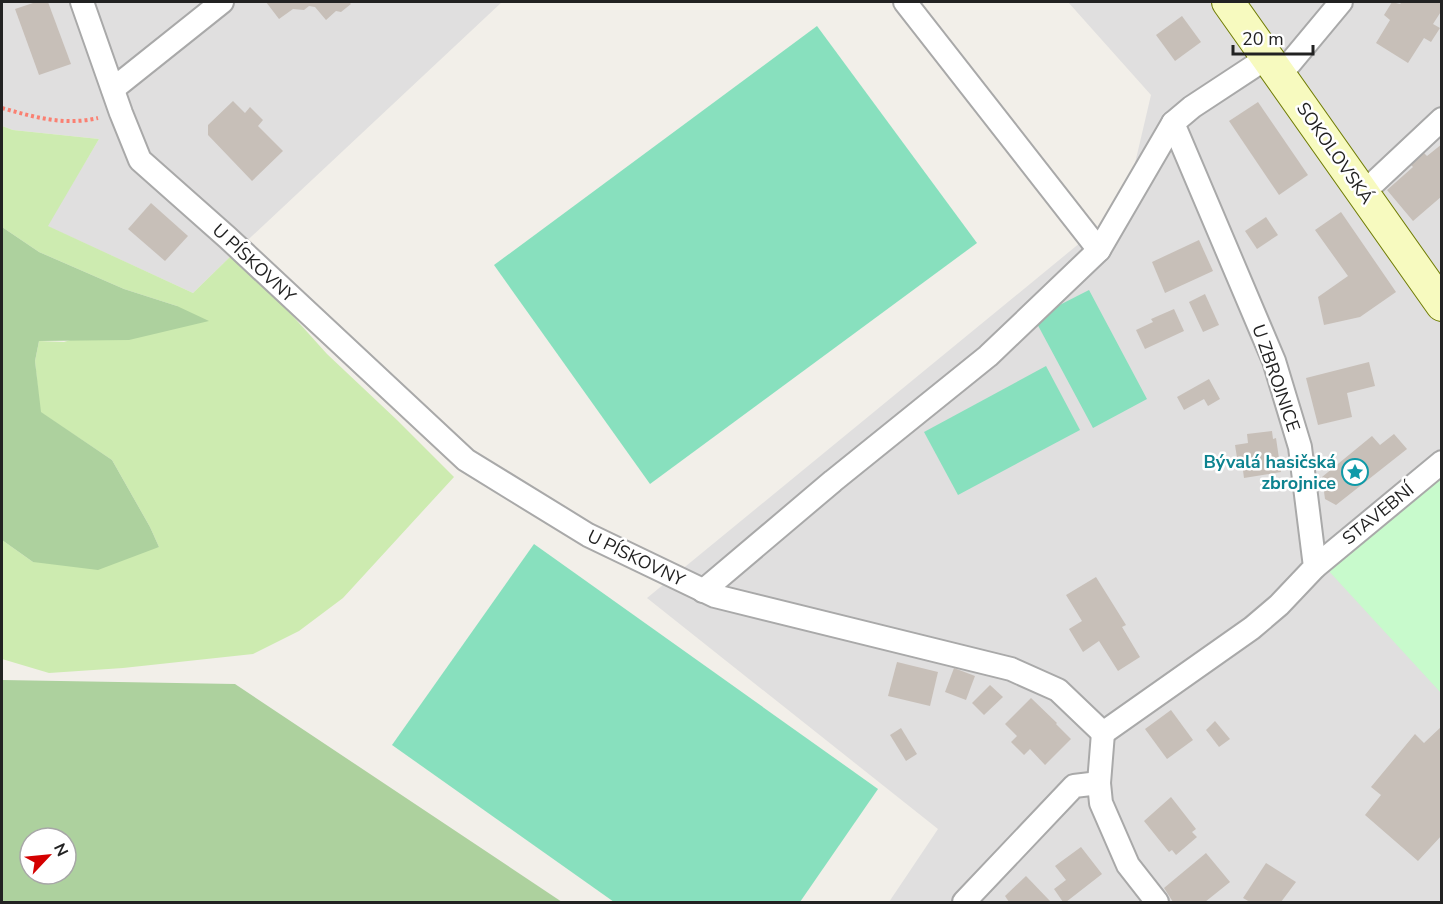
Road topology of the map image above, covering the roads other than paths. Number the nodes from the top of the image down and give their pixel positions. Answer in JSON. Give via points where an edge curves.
{"nodes":[{"id":1,"x":82,"y":2,"type":"edge"},
{"id":2,"x":222,"y":2,"type":"edge"},
{"id":3,"x":905,"y":2,"type":"edge"},
{"id":4,"x":1228,"y":2,"type":"edge"},
{"id":5,"x":1341,"y":2,"type":"edge"},
{"id":6,"x":1274,"y":65,"type":"junction"},
{"id":7,"x":113,"y":89,"type":"junction"},
{"id":8,"x":1442,"y":119,"type":"edge"},
{"id":9,"x":1173,"y":123,"type":"junction"},
{"id":10,"x":1363,"y":194,"type":"junction"},
{"id":11,"x":1099,"y":250,"type":"junction"},
{"id":12,"x":1442,"y":305,"type":"edge"},
{"id":13,"x":1442,"y":462,"type":"edge"},
{"id":14,"x":1315,"y":567,"type":"junction"},
{"id":15,"x":703,"y":591,"type":"junction"},
{"id":16,"x":1103,"y":733,"type":"junction"},
{"id":17,"x":1099,"y":783,"type":"junction"},
{"id":18,"x":964,"y":903,"type":"edge"},
{"id":19,"x":1157,"y":903,"type":"edge"}],
"edges":[{"from":1,"to":7,"type":"street","name":"U PÍSKOVNY"},
{"from":2,"to":7,"type":"street"},
{"from":3,"to":11,"type":"street"},
{"from":4,"to":6,"type":"street","name":"SOKOLOVSKÁ"},
{"from":5,"to":6,"type":"street"},
{"from":6,"to":9,"type":"street","via":[[1192,107]]},
{"from":6,"to":10,"type":"street","name":"SOKOLOVSKÁ"},
{"from":7,"to":15,"type":"street","name":"U PÍSKOVNY","via":[[140,160],[466,460],[588,536]]},
{"from":8,"to":10,"type":"street"},
{"from":9,"to":11,"type":"street"},
{"from":9,"to":14,"type":"street","name":"U ZBROJNICE","via":[[1274,361],[1300,447]]},
{"from":10,"to":12,"type":"street","name":"SOKOLOVSKÁ"},
{"from":11,"to":15,"type":"street","via":[[988,356]]},
{"from":13,"to":14,"type":"street","name":"STAVEBNÍ"},
{"from":14,"to":16,"type":"street","via":[[1252,628]]},
{"from":15,"to":16,"type":"street","name":"U PÍSKOVNY","via":[[1011,669],[1058,690]]},
{"from":16,"to":17,"type":"street"},
{"from":17,"to":18,"type":"street","via":[[1074,786]]},
{"from":17,"to":19,"type":"street","via":[[1101,803],[1128,865]]}]}
